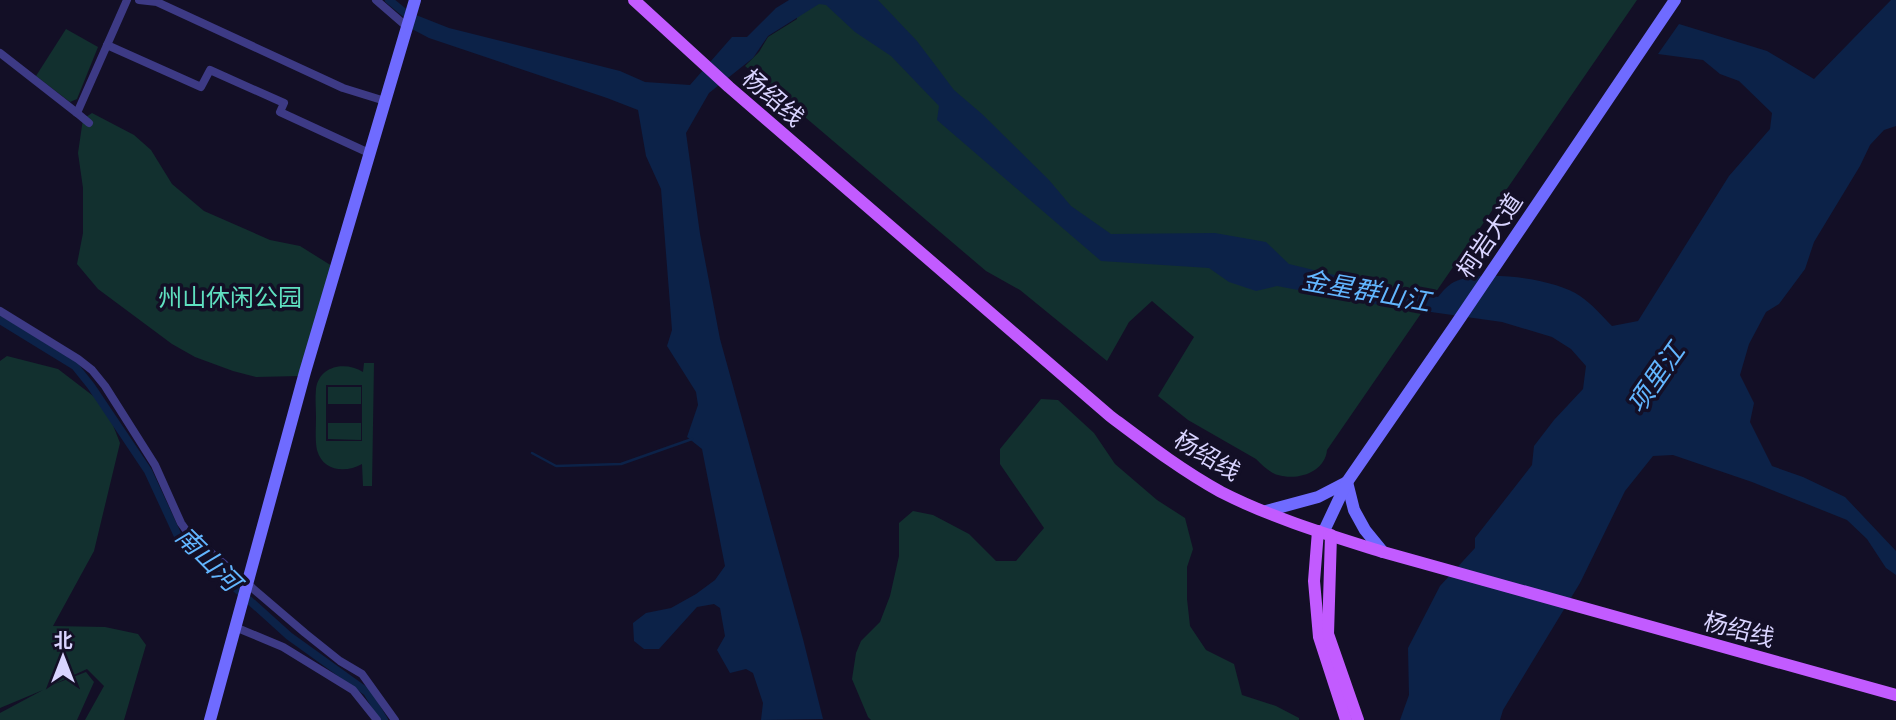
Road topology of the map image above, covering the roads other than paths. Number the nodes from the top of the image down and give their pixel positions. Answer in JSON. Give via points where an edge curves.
{"nodes":[{"id":1,"x":127,"y":0,"type":"edge"},
{"id":2,"x":139,"y":0,"type":"edge"},
{"id":3,"x":376,"y":0,"type":"edge"},
{"id":4,"x":415,"y":0,"type":"edge"},
{"id":5,"x":634,"y":0,"type":"edge"},
{"id":6,"x":1674,"y":1,"type":"edge"},
{"id":7,"x":406,"y":26,"type":"junction"},
{"id":8,"x":107,"y":45,"type":"junction"},
{"id":9,"x":0,"y":53,"type":"edge"},
{"id":10,"x":385,"y":101,"type":"junction"},
{"id":11,"x":78,"y":113,"type":"junction"},
{"id":12,"x":89,"y":123,"type":"dead end"},
{"id":13,"x":369,"y":153,"type":"junction"},
{"id":14,"x":0,"y":311,"type":"edge"},
{"id":15,"x":1347,"y":482,"type":"junction"},
{"id":16,"x":1266,"y":511,"type":"junction"},
{"id":17,"x":1324,"y":533,"type":"junction"},
{"id":18,"x":1383,"y":552,"type":"junction"},
{"id":19,"x":247,"y":583,"type":"junction"},
{"id":20,"x":235,"y":627,"type":"junction"},
{"id":21,"x":1896,"y":695,"type":"edge"},
{"id":22,"x":393,"y":716,"type":"edge"},
{"id":23,"x":376,"y":719,"type":"edge"},
{"id":24,"x":210,"y":720,"type":"edge"},
{"id":25,"x":1346,"y":720,"type":"edge"},
{"id":26,"x":1358,"y":720,"type":"edge"}],
"edges":[{"from":1,"to":8,"type":"street"},
{"from":2,"to":10,"type":"street","via":[[158,2],[343,88]]},
{"from":3,"to":7,"type":"street"},
{"from":4,"to":7,"type":"street"},
{"from":5,"to":16,"type":"main road","name":"杨绍线","via":[[1110,416],[1168,460]]},
{"from":6,"to":15,"type":"street","name":"柯岩大道"},
{"from":7,"to":10,"type":"street"},
{"from":8,"to":11,"type":"street"},
{"from":8,"to":13,"type":"street","via":[[201,87],[210,69],[284,103],[280,113]]},
{"from":9,"to":11,"type":"street"},
{"from":10,"to":13,"type":"street"},
{"from":11,"to":12,"type":"street"},
{"from":13,"to":19,"type":"street"},
{"from":14,"to":19,"type":"street","via":[[92,370],[155,465],[188,533]]},
{"from":15,"to":16,"type":"street","via":[[1318,497]]},
{"from":15,"to":17,"type":"street","name":"柯岩大道"},
{"from":15,"to":18,"type":"street","via":[[1354,510]]},
{"from":16,"to":17,"type":"main road","name":"杨绍线"},
{"from":17,"to":18,"type":"main road","name":"杨绍线"},
{"from":17,"to":25,"type":"main road","name":"柯岩大道","via":[[1314,581],[1319,637]]},
{"from":17,"to":26,"type":"main road","name":"柯岩大道","via":[[1328,634]]},
{"from":18,"to":21,"type":"main road","name":"杨绍线"},
{"from":19,"to":20,"type":"street"},
{"from":19,"to":22,"type":"street","via":[[362,674]]},
{"from":20,"to":23,"type":"street","via":[[283,647],[353,691]]},
{"from":20,"to":24,"type":"street"},
{"from":22,"to":23,"type":"street"}]}
